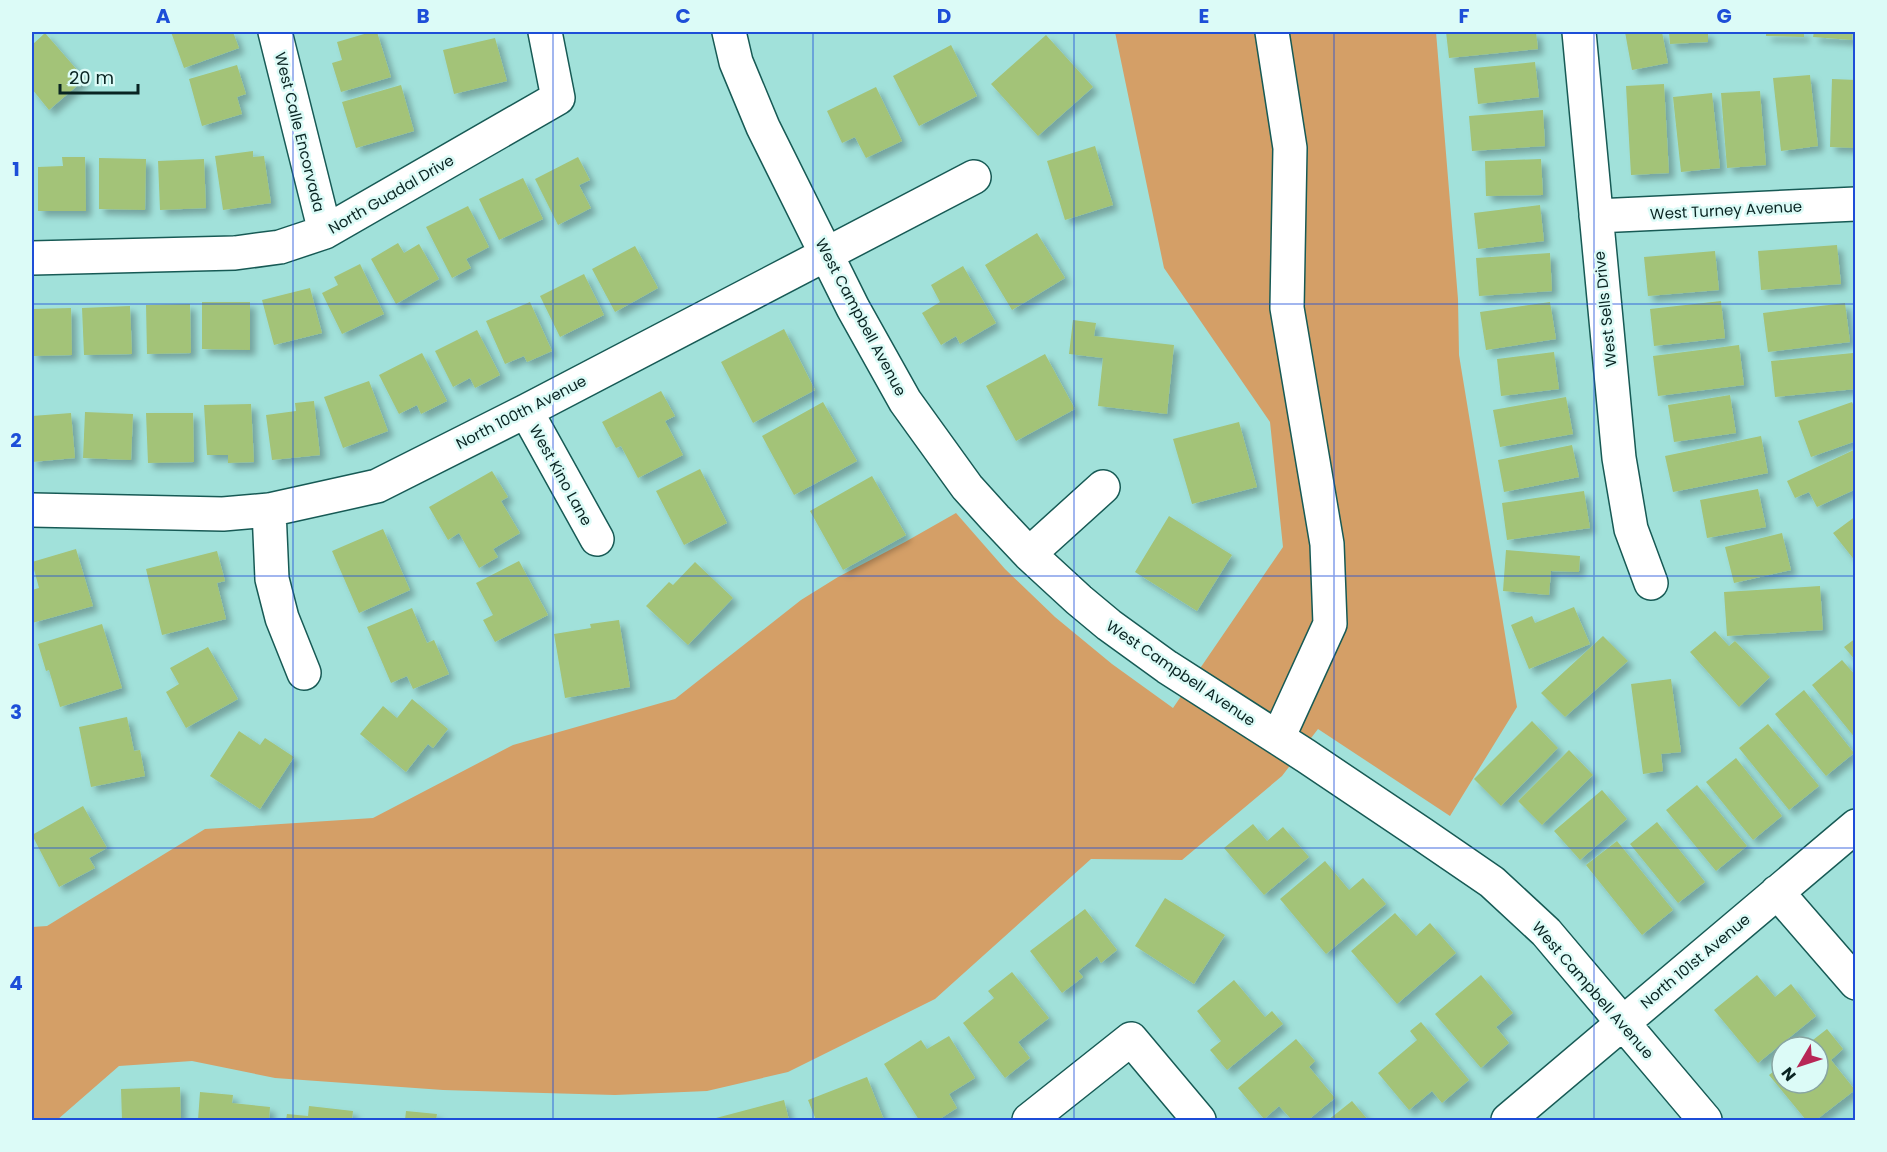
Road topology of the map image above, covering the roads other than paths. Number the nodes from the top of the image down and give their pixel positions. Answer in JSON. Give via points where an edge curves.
{"nodes":[{"id":1,"x":275,"y":32,"type":"edge"},
{"id":2,"x":545,"y":32,"type":"edge"},
{"id":3,"x":729,"y":32,"type":"edge"},
{"id":4,"x":1272,"y":32,"type":"edge"},
{"id":5,"x":1579,"y":32,"type":"edge"},
{"id":6,"x":974,"y":177,"type":"dead end"},
{"id":7,"x":1856,"y":204,"type":"edge"},
{"id":8,"x":1596,"y":216,"type":"junction"},
{"id":9,"x":325,"y":232,"type":"junction"},
{"id":10,"x":827,"y":254,"type":"junction"},
{"id":11,"x":32,"y":258,"type":"edge"},
{"id":12,"x":526,"y":411,"type":"junction"},
{"id":13,"x":1103,"y":487,"type":"dead end"},
{"id":14,"x":32,"y":510,"type":"edge"},
{"id":15,"x":269,"y":510,"type":"junction"},
{"id":16,"x":597,"y":539,"type":"dead end"},
{"id":17,"x":1029,"y":554,"type":"junction"},
{"id":18,"x":1651,"y":583,"type":"dead end"},
{"id":19,"x":304,"y":673,"type":"dead end"},
{"id":20,"x":1278,"y":738,"type":"junction"},
{"id":21,"x":1856,"y":826,"type":"edge"},
{"id":22,"x":1777,"y":892,"type":"junction"},
{"id":23,"x":1856,"y":983,"type":"edge"},
{"id":24,"x":1622,"y":1023,"type":"junction"},
{"id":25,"x":1029,"y":1120,"type":"edge"},
{"id":26,"x":1199,"y":1120,"type":"edge"},
{"id":27,"x":1508,"y":1120,"type":"edge"},
{"id":28,"x":1705,"y":1120,"type":"edge"}],
"edges":[{"from":1,"to":9,"type":"street","name":"West Calle Encorvada"},
{"from":2,"to":9,"type":"street","name":"North Guadal Drive","via":[[558,98]]},
{"from":3,"to":10,"type":"street","name":"West Campbell Avenue","via":[[736,62],[759,118]]},
{"from":4,"to":20,"type":"street","via":[[1290,148],[1287,308],[1327,544],[1330,624]]},
{"from":5,"to":8,"type":"street","name":"West Sells Drive"},
{"from":6,"to":10,"type":"street","name":"North 100th Avenue"},
{"from":7,"to":8,"type":"street","name":"West Turney Avenue"},
{"from":8,"to":18,"type":"street","name":"West Sells Drive","via":[[1619,458],[1631,529]]},
{"from":9,"to":11,"type":"street","name":"North Guadal Drive","via":[[280,247],[235,254]]},
{"from":10,"to":12,"type":"street","name":"North 100th Avenue"},
{"from":10,"to":17,"type":"street","name":"West Campbell Avenue","via":[[905,401],[967,487]]},
{"from":12,"to":15,"type":"street","name":"North 100th Avenue","via":[[377,486]]},
{"from":12,"to":16,"type":"street","name":"West Kino Lane"},
{"from":13,"to":17,"type":"street"},
{"from":14,"to":15,"type":"street","name":"North 100th Avenue","via":[[223,514]]},
{"from":15,"to":19,"type":"street","via":[[272,579],[282,618]]},
{"from":17,"to":20,"type":"street","name":"West Campbell Avenue","via":[[1109,625]]},
{"from":20,"to":24,"type":"street","name":"West Campbell Avenue","via":[[1492,882],[1546,932]]},
{"from":21,"to":22,"type":"street","name":"North 101st Avenue"},
{"from":22,"to":23,"type":"street"},
{"from":22,"to":24,"type":"street","name":"North 101st Avenue"},
{"from":24,"to":27,"type":"street","name":"North 101st Avenue"},
{"from":24,"to":28,"type":"street","name":"West Campbell Avenue"},
{"from":25,"to":26,"type":"street","via":[[1131,1039]]}]}
